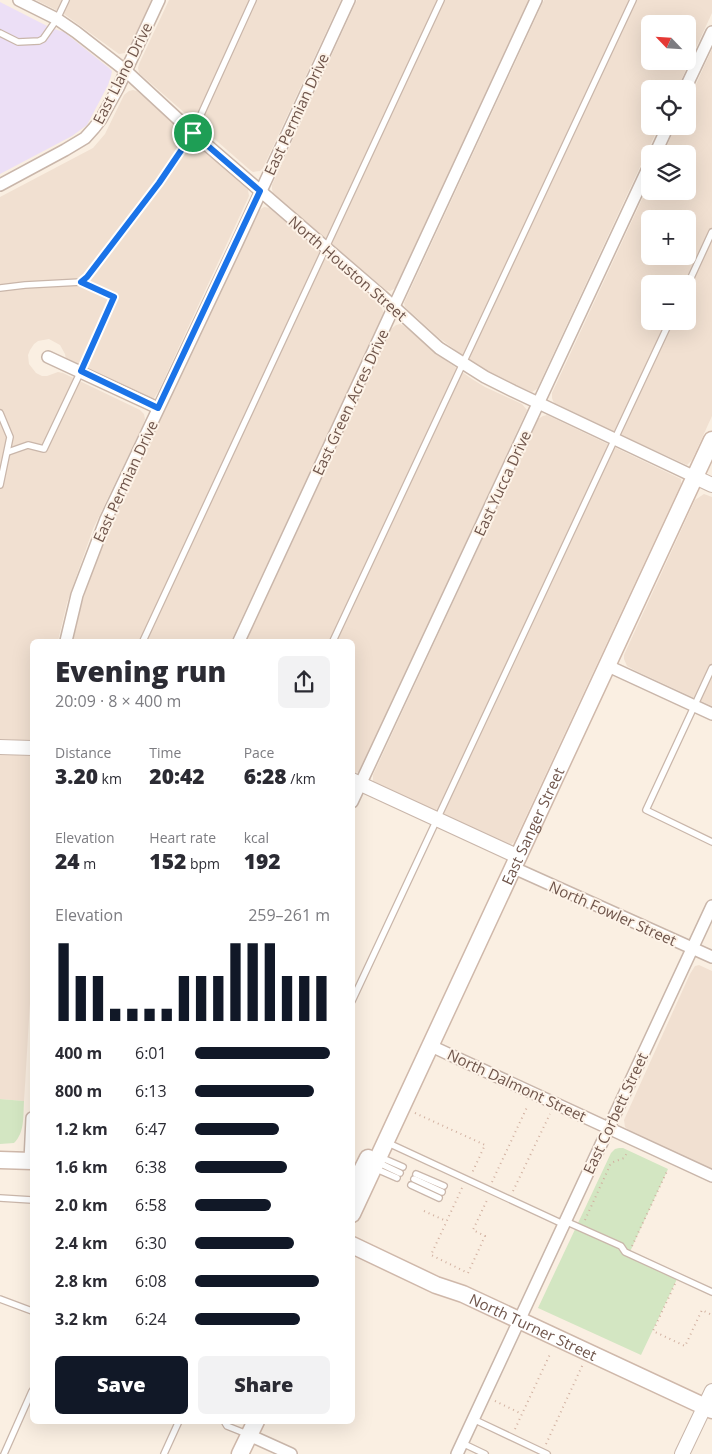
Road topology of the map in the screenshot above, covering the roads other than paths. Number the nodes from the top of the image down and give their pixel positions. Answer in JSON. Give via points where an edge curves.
{"nodes":[{"id":1,"x":18,"y":0,"type":"edge"},
{"id":2,"x":66,"y":0,"type":"edge"},
{"id":3,"x":159,"y":0,"type":"edge"},
{"id":4,"x":253,"y":0,"type":"edge"},
{"id":5,"x":349,"y":0,"type":"edge"},
{"id":6,"x":442,"y":0,"type":"edge"},
{"id":7,"x":536,"y":0,"type":"edge"},
{"id":8,"x":633,"y":0,"type":"edge"},
{"id":9,"x":57,"y":19,"type":"junction"},
{"id":10,"x":712,"y":32,"type":"edge"},
{"id":11,"x":0,"y":33,"type":"edge"},
{"id":12,"x":126,"y":71,"type":"junction"},
{"id":13,"x":689,"y":80,"type":"edge"},
{"id":14,"x":193,"y":133,"type":"junction"},
{"id":15,"x":641,"y":183,"type":"edge"},
{"id":16,"x":0,"y":185,"type":"edge"},
{"id":17,"x":260,"y":191,"type":"junction"},
{"id":18,"x":712,"y":232,"type":"edge"},
{"id":19,"x":326,"y":249,"type":"junction"},
{"id":20,"x":692,"y":275,"type":"edge"},
{"id":21,"x":81,"y":282,"type":"junction"},
{"id":22,"x":0,"y":288,"type":"edge"},
{"id":23,"x":394,"y":307,"type":"junction"},
{"id":24,"x":666,"y":330,"type":"edge"},
{"id":25,"x":48,"y":357,"type":"dead end"},
{"id":26,"x":462,"y":363,"type":"junction"},
{"id":27,"x":81,"y":371,"type":"junction"},
{"id":28,"x":538,"y":403,"type":"junction"},
{"id":29,"x":158,"y":408,"type":"junction"},
{"id":30,"x":0,"y":413,"type":"edge"},
{"id":31,"x":615,"y":439,"type":"junction"},
{"id":32,"x":712,"y":440,"type":"edge"},
{"id":33,"x":8,"y":452,"type":"junction"},
{"id":34,"x":695,"y":477,"type":"junction"},
{"id":35,"x":0,"y":485,"type":"edge"},
{"id":36,"x":712,"y":485,"type":"edge"},
{"id":37,"x":66,"y":639,"type":"edge"},
{"id":38,"x":144,"y":639,"type":"edge"},
{"id":39,"x":240,"y":639,"type":"edge"},
{"id":40,"x":334,"y":639,"type":"edge"},
{"id":41,"x":608,"y":666,"type":"junction"},
{"id":42,"x":712,"y":668,"type":"edge"},
{"id":43,"x":694,"y":706,"type":"junction"},
{"id":44,"x":712,"y":714,"type":"edge"},
{"id":45,"x":0,"y":747,"type":"edge"},
{"id":46,"x":30,"y":748,"type":"edge"},
{"id":47,"x":357,"y":782,"type":"edge"},
{"id":48,"x":437,"y":819,"type":"junction"},
{"id":49,"x":712,"y":842,"type":"edge"},
{"id":50,"x":516,"y":863,"type":"junction"},
{"id":51,"x":712,"y":906,"type":"edge"},
{"id":52,"x":692,"y":948,"type":"junction"},
{"id":53,"x":712,"y":957,"type":"edge"},
{"id":54,"x":355,"y":995,"type":"edge"},
{"id":55,"x":431,"y":1046,"type":"junction"},
{"id":56,"x":421,"y":1066,"type":"junction"},
{"id":57,"x":609,"y":1128,"type":"junction"},
{"id":58,"x":379,"y":1157,"type":"junction"},
{"id":59,"x":0,"y":1160,"type":"edge"},
{"id":60,"x":30,"y":1161,"type":"edge"},
{"id":61,"x":712,"y":1176,"type":"edge"},
{"id":62,"x":355,"y":1178,"type":"edge"},
{"id":63,"x":413,"y":1179,"type":"joint"},
{"id":64,"x":0,"y":1198,"type":"edge"},
{"id":65,"x":30,"y":1200,"type":"edge"},
{"id":66,"x":355,"y":1208,"type":"edge"},
{"id":67,"x":564,"y":1223,"type":"junction"},
{"id":68,"x":355,"y":1246,"type":"edge"},
{"id":69,"x":712,"y":1292,"type":"edge"},
{"id":70,"x":0,"y":1299,"type":"edge"},
{"id":71,"x":30,"y":1310,"type":"edge"},
{"id":72,"x":518,"y":1320,"type":"junction"},
{"id":73,"x":712,"y":1391,"type":"edge"},
{"id":74,"x":30,"y":1396,"type":"edge"},
{"id":75,"x":708,"y":1409,"type":"edge"},
{"id":76,"x":473,"y":1419,"type":"junction"},
{"id":77,"x":178,"y":1424,"type":"edge"},
{"id":78,"x":226,"y":1424,"type":"edge"},
{"id":79,"x":253,"y":1428,"type":"edge"},
{"id":80,"x":459,"y":1449,"type":"edge"},
{"id":81,"x":544,"y":1453,"type":"edge"},
{"id":82,"x":4,"y":1454,"type":"edge"},
{"id":83,"x":164,"y":1454,"type":"edge"},
{"id":84,"x":240,"y":1454,"type":"edge"},
{"id":85,"x":291,"y":1454,"type":"edge"},
{"id":86,"x":485,"y":1454,"type":"edge"},
{"id":87,"x":682,"y":1454,"type":"edge"}],
"edges":[{"from":1,"to":9,"type":"street","name":"North Houston Street"},
{"from":2,"to":9,"type":"lane"},
{"from":3,"to":12,"type":"street","name":"East Llano Drive"},
{"from":4,"to":14,"type":"lane"},
{"from":5,"to":17,"type":"street","name":"East Permian Drive"},
{"from":6,"to":19,"type":"lane"},
{"from":7,"to":23,"type":"street","name":"East Green Acres Drive"},
{"from":8,"to":26,"type":"lane"},
{"from":9,"to":11,"type":"lane","via":[[39,41],[18,42]]},
{"from":9,"to":12,"type":"street","name":"North Houston Street"},
{"from":10,"to":13,"type":"street"},
{"from":12,"to":14,"type":"street","name":"North Houston Street"},
{"from":12,"to":16,"type":"street","name":"East Llano Drive","via":[[101,119],[85,138]]},
{"from":14,"to":17,"type":"street","name":"North Houston Street"},
{"from":14,"to":21,"type":"lane","via":[[159,183]]},
{"from":15,"to":28,"type":"street","name":"East Yucca Drive"},
{"from":17,"to":19,"type":"street","name":"North Houston Street"},
{"from":17,"to":29,"type":"street","name":"East Permian Drive"},
{"from":18,"to":20,"type":"lane"},
{"from":19,"to":23,"type":"street","name":"North Houston Street"},
{"from":19,"to":38,"type":"lane"},
{"from":21,"to":22,"type":"lane"},
{"from":21,"to":27,"type":"lane","via":[[114,297]]},
{"from":23,"to":26,"type":"street","name":"North Houston Street","via":[[439,348]]},
{"from":23,"to":39,"type":"street","name":"East Green Acres Drive"},
{"from":24,"to":31,"type":"lane"},
{"from":25,"to":27,"type":"street"},
{"from":26,"to":28,"type":"street","name":"North Houston Street"},
{"from":26,"to":40,"type":"lane"},
{"from":27,"to":29,"type":"street"},
{"from":27,"to":33,"type":"lane","via":[[44,449],[28,445]]},
{"from":28,"to":31,"type":"street","name":"North Houston Street"},
{"from":28,"to":47,"type":"street","name":"East Yucca Drive"},
{"from":29,"to":37,"type":"street","name":"East Permian Drive","via":[[96,542],[77,595]]},
{"from":30,"to":33,"type":"lane","via":[[10,437]]},
{"from":31,"to":34,"type":"street","name":"North Houston Street"},
{"from":31,"to":48,"type":"lane"},
{"from":32,"to":34,"type":"main road","name":"East Sanger Street"},
{"from":33,"to":35,"type":"lane"},
{"from":34,"to":36,"type":"street","name":"North Houston Street"},
{"from":34,"to":41,"type":"main road","name":"East Sanger Street"},
{"from":41,"to":43,"type":"street"},
{"from":41,"to":50,"type":"main road","name":"East Sanger Street"},
{"from":42,"to":43,"type":"lane"},
{"from":43,"to":44,"type":"street"},
{"from":43,"to":49,"type":"lane","via":[[646,810]]},
{"from":45,"to":46,"type":"street"},
{"from":47,"to":48,"type":"street","name":"North Fowler Street"},
{"from":48,"to":50,"type":"street","name":"North Fowler Street"},
{"from":48,"to":54,"type":"lane"},
{"from":50,"to":52,"type":"street","name":"North Fowler Street"},
{"from":50,"to":55,"type":"main road","name":"East Sanger Street"},
{"from":51,"to":52,"type":"street","name":"East Corbett Street"},
{"from":52,"to":53,"type":"street","name":"North Fowler Street"},
{"from":52,"to":57,"type":"street","name":"East Corbett Street"},
{"from":55,"to":56,"type":"main road","name":"East Sanger Street"},
{"from":55,"to":57,"type":"street","name":"North Dalmont Street"},
{"from":56,"to":58,"type":"main road","name":"East Sanger Street"},
{"from":56,"to":62,"type":"main road","via":[[410,1073]]},
{"from":57,"to":61,"type":"street","name":"North Dalmont Street"},
{"from":57,"to":67,"type":"street","name":"East Corbett Street"},
{"from":58,"to":58,"type":"lane","via":[[400,1173]]},
{"from":58,"to":66,"type":"main road","name":"East Sanger Street"},
{"from":58,"to":67,"type":"lane","via":[[510,1199]]},
{"from":59,"to":60,"type":"main road"},
{"from":63,"to":63,"type":"lane","via":[[442,1192]]},
{"from":64,"to":65,"type":"lane"},
{"from":67,"to":69,"type":"lane","via":[[621,1246],[628,1254]]},
{"from":67,"to":72,"type":"street","name":"East Corbett Street"},
{"from":68,"to":72,"type":"main road","name":"North Turner Street"},
{"from":70,"to":71,"type":"lane"},
{"from":72,"to":75,"type":"main road","name":"North Turner Street"},
{"from":72,"to":76,"type":"street","name":"East Corbett Street"},
{"from":73,"to":75,"type":"street"},
{"from":74,"to":82,"type":"lane"},
{"from":75,"to":87,"type":"street"},
{"from":76,"to":80,"type":"street","name":"East Corbett Street"},
{"from":76,"to":81,"type":"lane"},
{"from":77,"to":83,"type":"lane"},
{"from":78,"to":79,"type":"lane"},
{"from":79,"to":84,"type":"main road"},
{"from":79,"to":85,"type":"street"},
{"from":80,"to":86,"type":"lane"}]}
